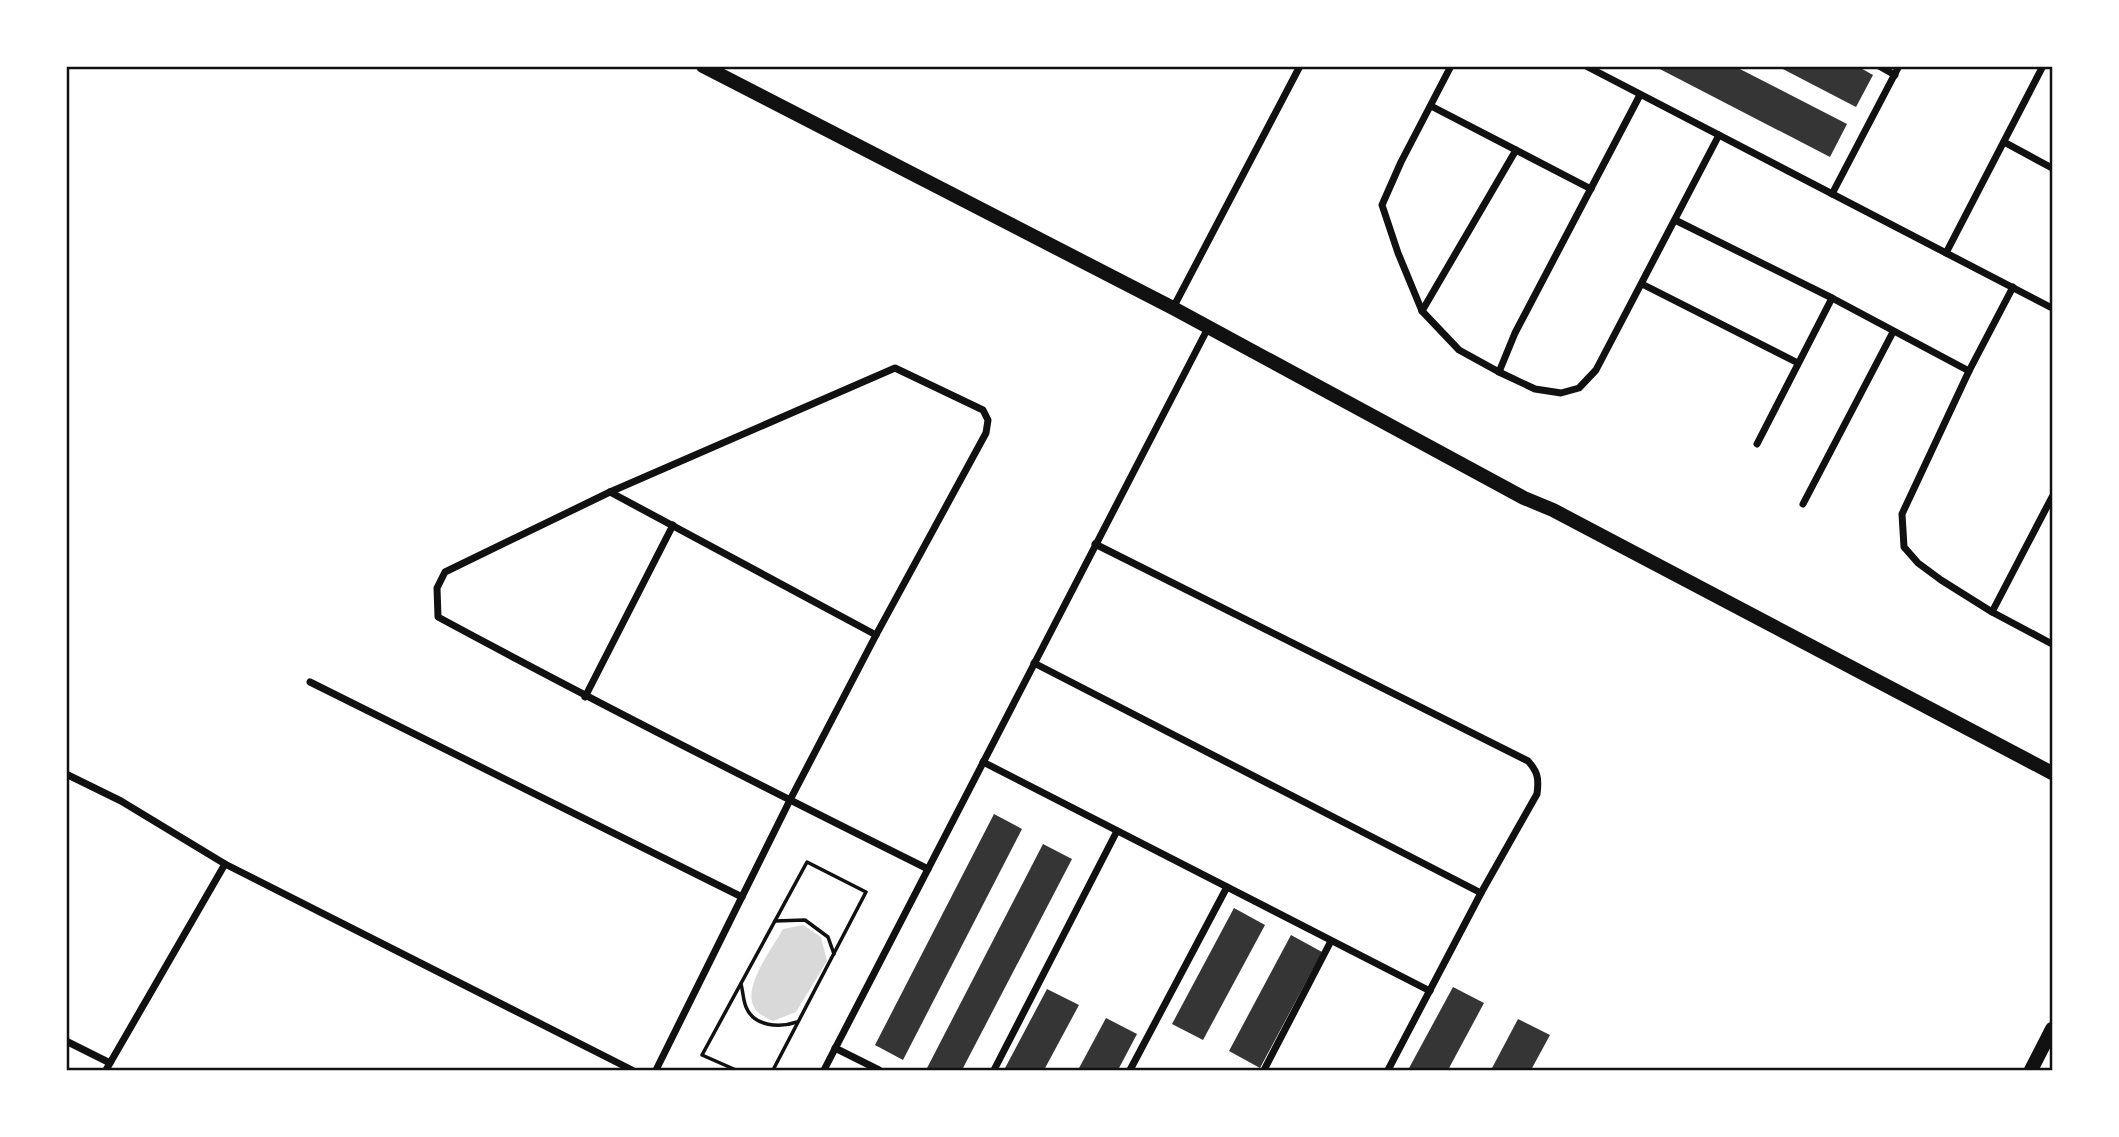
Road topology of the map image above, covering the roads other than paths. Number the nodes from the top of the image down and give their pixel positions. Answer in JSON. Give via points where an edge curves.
{"nodes":[{"id":1,"x":703,"y":66,"type":"edge"},
{"id":2,"x":1300,"y":66,"type":"edge"},
{"id":3,"x":1451,"y":66,"type":"edge"},
{"id":4,"x":1586,"y":66,"type":"edge"},
{"id":5,"x":1879,"y":66,"type":"edge"},
{"id":6,"x":1899,"y":66,"type":"edge"},
{"id":7,"x":2043,"y":66,"type":"edge"},
{"id":8,"x":1895,"y":75,"type":"junction"},
{"id":9,"x":1640,"y":94,"type":"junction"},
{"id":10,"x":1431,"y":106,"type":"junction"},
{"id":11,"x":1719,"y":135,"type":"junction"},
{"id":12,"x":2004,"y":142,"type":"junction"},
{"id":13,"x":1516,"y":150,"type":"junction"},
{"id":14,"x":2053,"y":168,"type":"edge"},
{"id":15,"x":1591,"y":188,"type":"junction"},
{"id":16,"x":1832,"y":194,"type":"junction"},
{"id":17,"x":1675,"y":220,"type":"junction"},
{"id":18,"x":1946,"y":253,"type":"junction"},
{"id":19,"x":1642,"y":284,"type":"junction"},
{"id":20,"x":2013,"y":287,"type":"junction"},
{"id":21,"x":1832,"y":298,"type":"junction"},
{"id":22,"x":1173,"y":308,"type":"junction"},
{"id":23,"x":2053,"y":308,"type":"edge"},
{"id":24,"x":1422,"y":311,"type":"junction"},
{"id":25,"x":1208,"y":328,"type":"junction"},
{"id":26,"x":1893,"y":332,"type":"junction"},
{"id":27,"x":1798,"y":363,"type":"junction"},
{"id":28,"x":1499,"y":372,"type":"junction"},
{"id":29,"x":1969,"y":372,"type":"junction"},
{"id":30,"x":1757,"y":444,"type":"dead end"},
{"id":31,"x":610,"y":492,"type":"junction"},
{"id":32,"x":2053,"y":497,"type":"edge"},
{"id":33,"x":1803,"y":505,"type":"dead end"},
{"id":34,"x":673,"y":525,"type":"junction"},
{"id":35,"x":1095,"y":544,"type":"junction"},
{"id":36,"x":1993,"y":612,"type":"junction"},
{"id":37,"x":876,"y":635,"type":"junction"},
{"id":38,"x":2053,"y":645,"type":"edge"},
{"id":39,"x":1034,"y":663,"type":"junction"},
{"id":40,"x":310,"y":682,"type":"dead end"},
{"id":41,"x":585,"y":696,"type":"junction"},
{"id":42,"x":983,"y":762,"type":"junction"},
{"id":43,"x":2053,"y":773,"type":"edge"},
{"id":44,"x":66,"y":774,"type":"edge"},
{"id":45,"x":790,"y":800,"type":"junction"},
{"id":46,"x":1117,"y":831,"type":"junction"},
{"id":47,"x":225,"y":864,"type":"junction"},
{"id":48,"x":928,"y":869,"type":"junction"},
{"id":49,"x":1227,"y":887,"type":"junction"},
{"id":50,"x":1481,"y":893,"type":"junction"},
{"id":51,"x":742,"y":897,"type":"junction"},
{"id":52,"x":1331,"y":941,"type":"junction"},
{"id":53,"x":1430,"y":991,"type":"junction"},
{"id":54,"x":2053,"y":1029,"type":"edge"},
{"id":55,"x":66,"y":1041,"type":"edge"},
{"id":56,"x":835,"y":1048,"type":"junction"},
{"id":57,"x":108,"y":1067,"type":"edge"},
{"id":58,"x":632,"y":1070,"type":"edge"},
{"id":59,"x":656,"y":1070,"type":"edge"},
{"id":60,"x":824,"y":1070,"type":"edge"},
{"id":61,"x":879,"y":1070,"type":"edge"},
{"id":62,"x":994,"y":1070,"type":"edge"},
{"id":63,"x":1130,"y":1070,"type":"edge"},
{"id":64,"x":1264,"y":1070,"type":"edge"},
{"id":65,"x":1388,"y":1070,"type":"edge"},
{"id":66,"x":2031,"y":1070,"type":"edge"}],
"edges":[{"from":1,"to":22,"type":"main road"},
{"from":2,"to":22,"type":"street"},
{"from":3,"to":10,"type":"street"},
{"from":4,"to":9,"type":"street"},
{"from":5,"to":8,"type":"street"},
{"from":6,"to":8,"type":"street"},
{"from":7,"to":12,"type":"street"},
{"from":8,"to":16,"type":"street"},
{"from":9,"to":11,"type":"street"},
{"from":9,"to":15,"type":"street"},
{"from":10,"to":13,"type":"street"},
{"from":10,"to":24,"type":"street","via":[[1382,205]]},
{"from":11,"to":16,"type":"street"},
{"from":11,"to":17,"type":"street"},
{"from":12,"to":14,"type":"street"},
{"from":12,"to":18,"type":"street"},
{"from":13,"to":15,"type":"street"},
{"from":13,"to":24,"type":"street"},
{"from":15,"to":28,"type":"street"},
{"from":16,"to":18,"type":"street"},
{"from":17,"to":19,"type":"street"},
{"from":17,"to":21,"type":"street"},
{"from":18,"to":20,"type":"street"},
{"from":19,"to":27,"type":"street"},
{"from":19,"to":28,"type":"street","via":[[1596,370],[1579,387],[1561,393],[1535,389]]},
{"from":20,"to":23,"type":"street"},
{"from":20,"to":29,"type":"street"},
{"from":21,"to":26,"type":"street"},
{"from":21,"to":27,"type":"street"},
{"from":22,"to":25,"type":"main road"},
{"from":24,"to":28,"type":"street","via":[[1460,350]]},
{"from":25,"to":35,"type":"street"},
{"from":25,"to":43,"type":"main road"},
{"from":26,"to":29,"type":"street"},
{"from":26,"to":33,"type":"street"},
{"from":27,"to":30,"type":"street"},
{"from":29,"to":36,"type":"street","via":[[1902,514],[1904,547],[1941,580]]},
{"from":31,"to":34,"type":"street"},
{"from":31,"to":37,"type":"street","via":[[895,369],[983,410],[988,420],[986,433]]},
{"from":31,"to":41,"type":"street","via":[[445,572],[437,588],[438,617]]},
{"from":32,"to":36,"type":"street"},
{"from":34,"to":37,"type":"street"},
{"from":34,"to":41,"type":"street"},
{"from":35,"to":39,"type":"street"},
{"from":35,"to":50,"type":"street","via":[[1528,761],[1538,776],[1537,794]]},
{"from":36,"to":38,"type":"street"},
{"from":37,"to":45,"type":"street"},
{"from":39,"to":42,"type":"street"},
{"from":39,"to":50,"type":"street"},
{"from":40,"to":51,"type":"street"},
{"from":41,"to":45,"type":"street"},
{"from":42,"to":46,"type":"street"},
{"from":42,"to":48,"type":"street"},
{"from":44,"to":47,"type":"street","via":[[121,801]]},
{"from":45,"to":48,"type":"street"},
{"from":45,"to":51,"type":"street"},
{"from":46,"to":49,"type":"street"},
{"from":46,"to":62,"type":"street"},
{"from":47,"to":57,"type":"street"},
{"from":47,"to":58,"type":"street"},
{"from":48,"to":56,"type":"street"},
{"from":49,"to":52,"type":"street"},
{"from":49,"to":63,"type":"street"},
{"from":50,"to":53,"type":"street"},
{"from":51,"to":59,"type":"street"},
{"from":52,"to":53,"type":"street"},
{"from":52,"to":64,"type":"street"},
{"from":53,"to":65,"type":"street"},
{"from":54,"to":66,"type":"main road"},
{"from":55,"to":57,"type":"street"},
{"from":56,"to":60,"type":"street"},
{"from":56,"to":61,"type":"street"}]}
